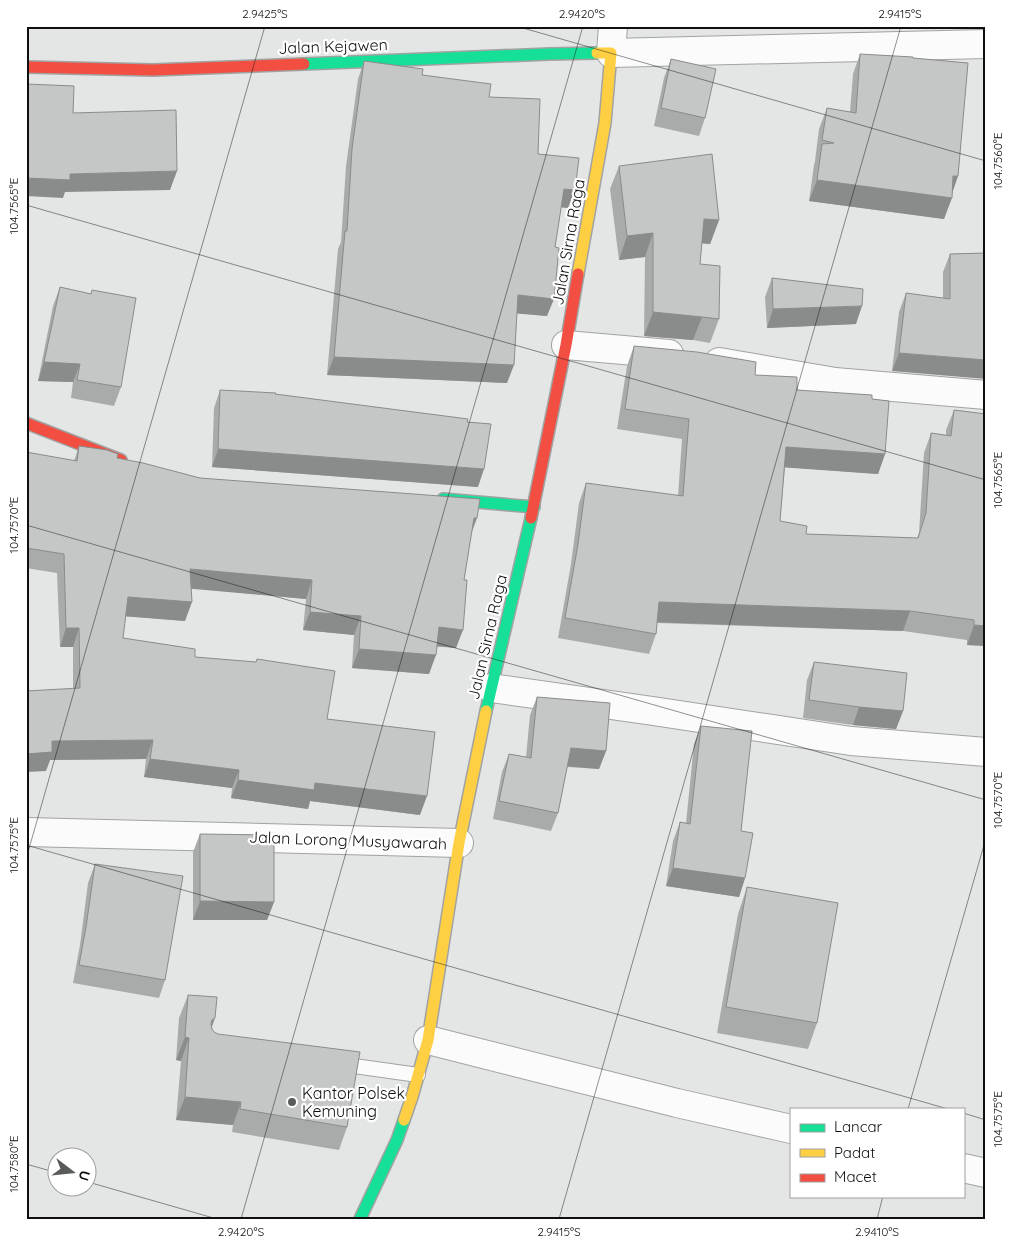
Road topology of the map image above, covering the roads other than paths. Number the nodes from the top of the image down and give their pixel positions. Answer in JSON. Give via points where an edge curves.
{"nodes":[{"id":1,"x":613,"y":26,"type":"edge"},
{"id":2,"x":868,"y":37,"type":"edge"},
{"id":3,"x":986,"y":44,"type":"edge"},
{"id":4,"x":611,"y":53,"type":"junction"},
{"id":5,"x":26,"y":67,"type":"edge"},
{"id":6,"x":566,"y":345,"type":"junction"},
{"id":7,"x":986,"y":395,"type":"edge"},
{"id":8,"x":26,"y":423,"type":"edge"},
{"id":9,"x":132,"y":464,"type":"edge"},
{"id":10,"x":435,"y":499,"type":"edge"},
{"id":11,"x":534,"y":507,"type":"junction"},
{"id":12,"x":491,"y":688,"type":"junction"},
{"id":13,"x":986,"y":752,"type":"edge"},
{"id":14,"x":26,"y":832,"type":"edge"},
{"id":15,"x":459,"y":843,"type":"junction"},
{"id":16,"x":428,"y":1040,"type":"junction"},
{"id":17,"x":330,"y":1063,"type":"edge"},
{"id":18,"x":418,"y":1074,"type":"junction"},
{"id":19,"x":790,"y":1129,"type":"edge"},
{"id":20,"x":964,"y":1168,"type":"edge"},
{"id":21,"x":986,"y":1173,"type":"edge"},
{"id":22,"x":360,"y":1219,"type":"edge"}],
"edges":[{"from":1,"to":4,"type":"street"},
{"from":2,"to":3,"type":"street"},
{"from":2,"to":4,"type":"street"},
{"from":4,"to":5,"type":"street","name":"Jalan Kejawen","via":[[152,70]]},
{"from":4,"to":6,"type":"street","name":"Jalan Sirna Raga","via":[[605,123]]},
{"from":6,"to":7,"type":"street","via":[[692,356],[835,382]]},
{"from":6,"to":11,"type":"street","name":"Jalan Sirna Raga"},
{"from":8,"to":9,"type":"street"},
{"from":10,"to":11,"type":"street"},
{"from":11,"to":12,"type":"street","name":"Jalan Sirna Raga"},
{"from":12,"to":13,"type":"street","via":[[851,741]]},
{"from":12,"to":15,"type":"street","name":"Jalan Sirna Raga"},
{"from":14,"to":15,"type":"street","name":"Jalan Lorong Musyawarah"},
{"from":15,"to":16,"type":"street","name":"Jalan Sirna Raga"},
{"from":16,"to":18,"type":"street","name":"Jalan Sirna Raga"},
{"from":16,"to":19,"type":"street"},
{"from":17,"to":18,"type":"lane"},
{"from":18,"to":22,"type":"street","name":"Jalan Sirna Raga","via":[[397,1140]]},
{"from":20,"to":21,"type":"street"}]}
